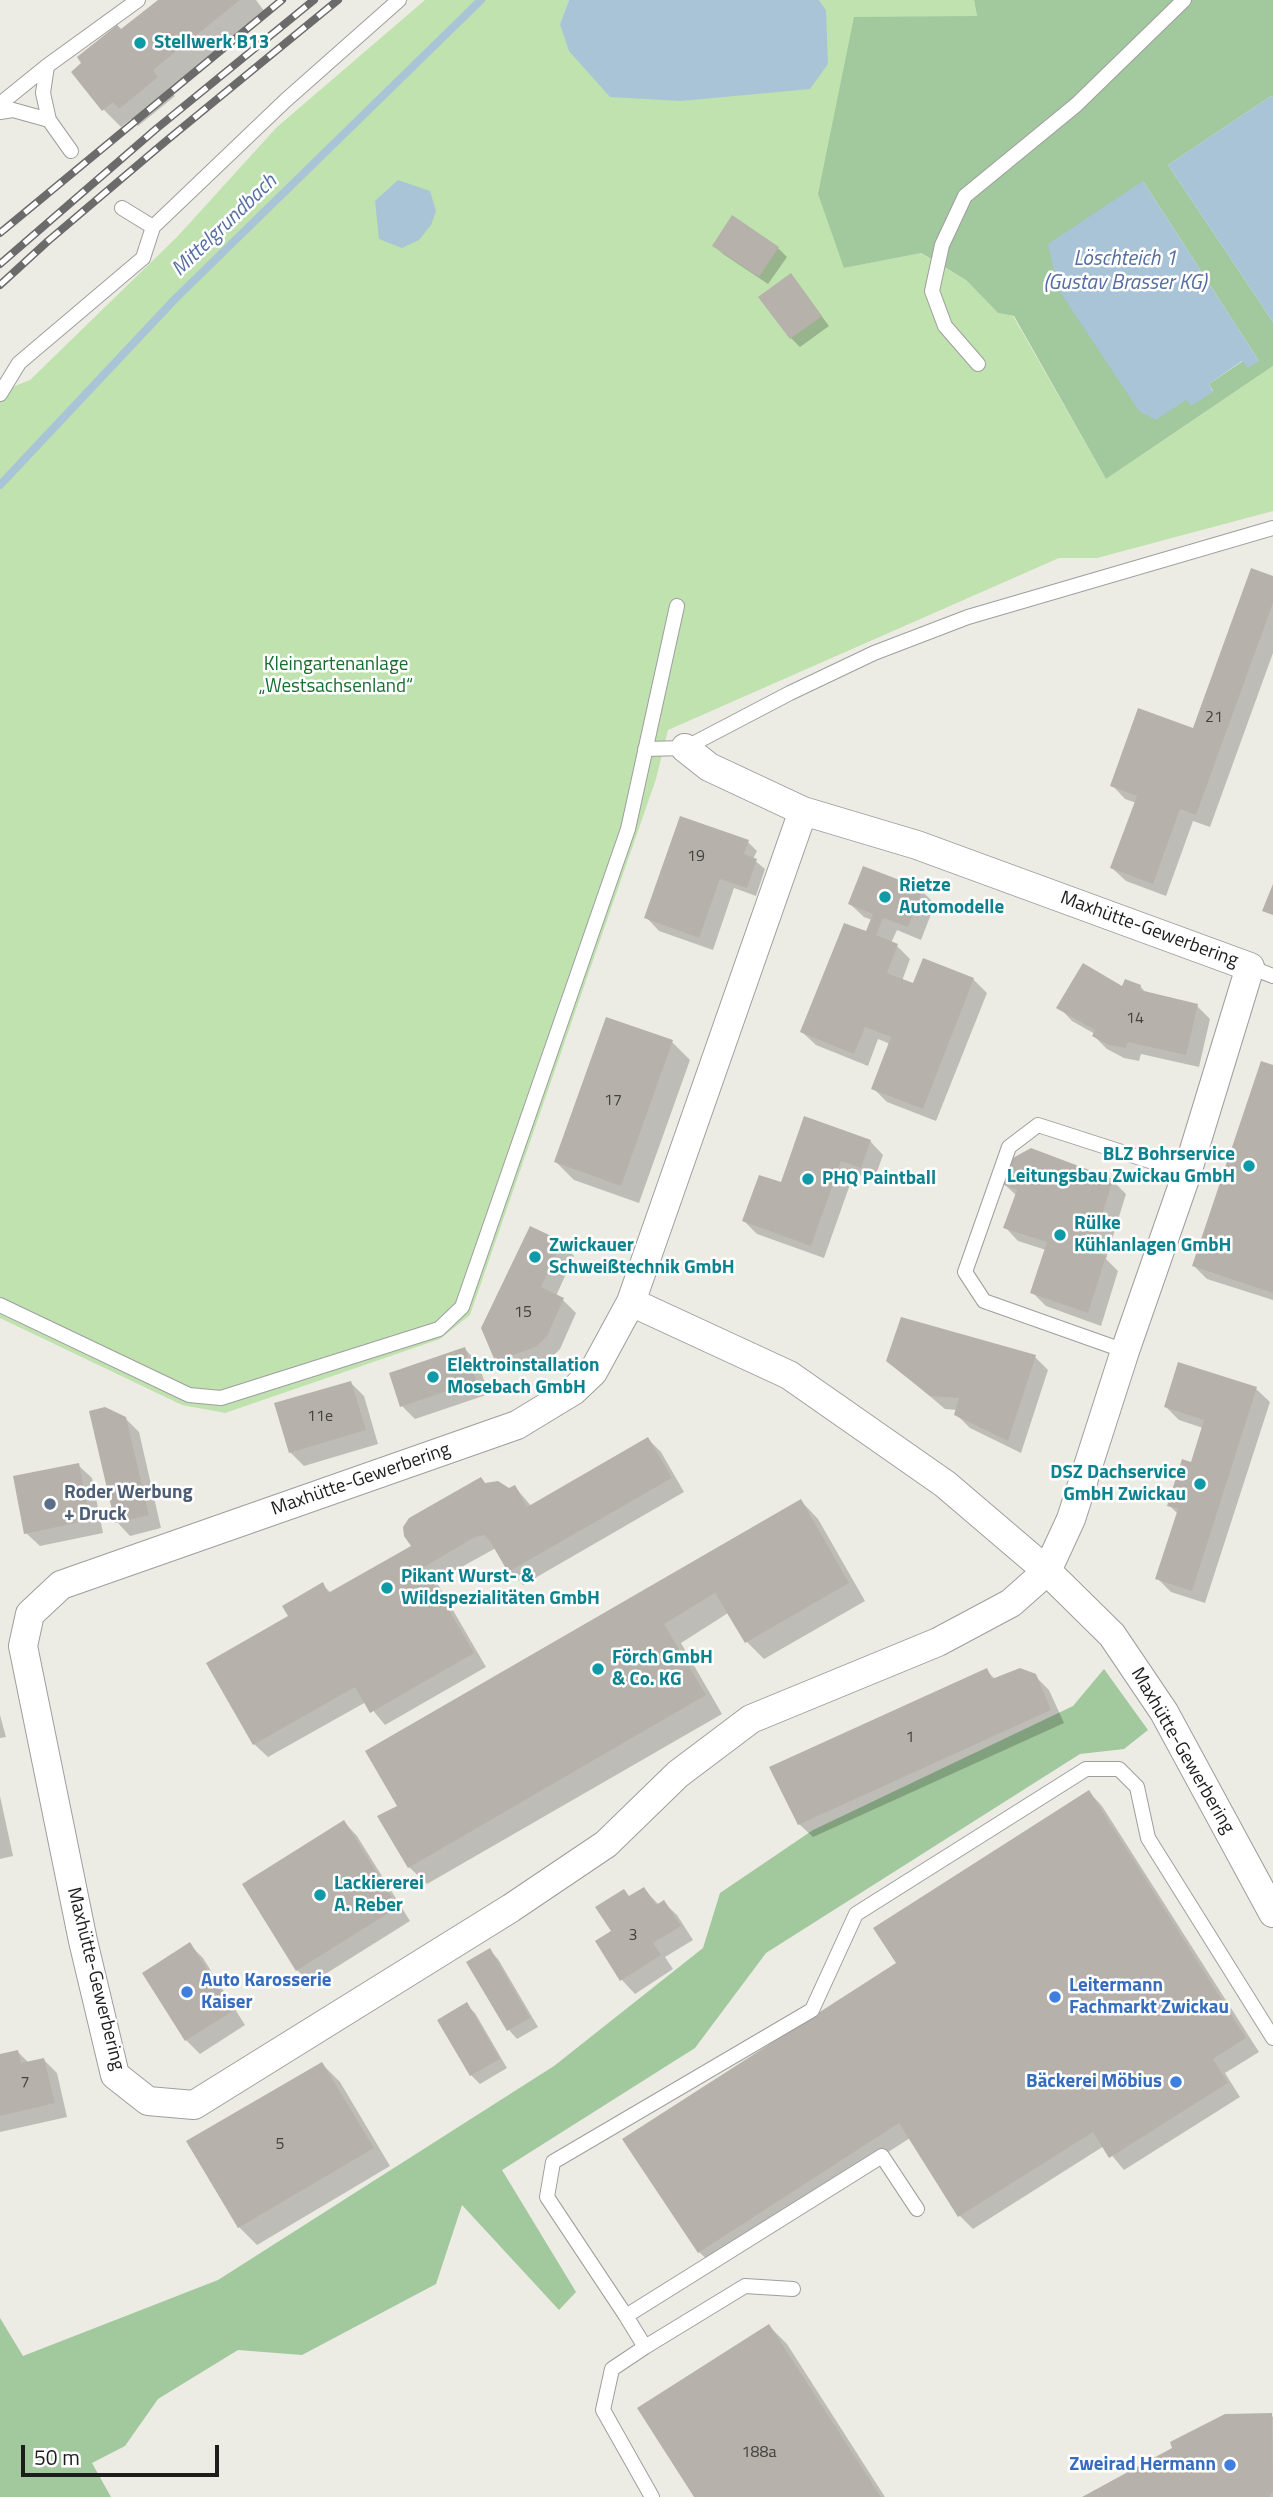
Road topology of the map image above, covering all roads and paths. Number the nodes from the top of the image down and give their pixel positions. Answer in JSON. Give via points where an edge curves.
{"nodes":[{"id":1,"x":138,"y":0,"type":"edge"},
{"id":2,"x":399,"y":0,"type":"edge"},
{"id":3,"x":1184,"y":0,"type":"edge"},
{"id":4,"x":47,"y":66,"type":"junction"},
{"id":5,"x":0,"y":104,"type":"edge"},
{"id":6,"x":0,"y":112,"type":"edge"},
{"id":7,"x":49,"y":120,"type":"junction"},
{"id":8,"x":71,"y":151,"type":"dead end"},
{"id":9,"x":122,"y":208,"type":"dead end"},
{"id":10,"x":153,"y":227,"type":"junction"},
{"id":11,"x":19,"y":363,"type":"junction"},
{"id":12,"x":978,"y":364,"type":"dead end"},
{"id":13,"x":0,"y":373,"type":"edge"},
{"id":14,"x":0,"y":394,"type":"edge"},
{"id":15,"x":1273,"y":528,"type":"edge"},
{"id":16,"x":677,"y":606,"type":"dead end"},
{"id":17,"x":685,"y":748,"type":"junction"},
{"id":18,"x":645,"y":749,"type":"junction"},
{"id":19,"x":803,"y":811,"type":"junction"},
{"id":20,"x":1261,"y":971,"type":"edge"},
{"id":21,"x":1187,"y":1173,"type":"junction"},
{"id":22,"x":631,"y":1302,"type":"junction"},
{"id":23,"x":0,"y":1306,"type":"edge"},
{"id":24,"x":1125,"y":1351,"type":"junction"},
{"id":25,"x":1047,"y":1570,"type":"junction"},
{"id":26,"x":1273,"y":1913,"type":"edge"},
{"id":27,"x":1273,"y":2038,"type":"edge"},
{"id":28,"x":916,"y":2210,"type":"dead end"},
{"id":29,"x":793,"y":2289,"type":"dead end"},
{"id":30,"x":626,"y":2316,"type":"junction"},
{"id":31,"x":645,"y":2347,"type":"junction"},
{"id":32,"x":652,"y":2497,"type":"edge"}],
"edges":[{"from":1,"to":4,"type":"lane"},
{"from":2,"to":10,"type":"lane"},
{"from":3,"to":12,"type":"lane","via":[[1076,105],[965,196],[942,245],[932,291],[945,326]]},
{"from":4,"to":5,"type":"lane"},
{"from":4,"to":7,"type":"lane","via":[[43,93]]},
{"from":6,"to":7,"type":"lane","via":[[13,110]]},
{"from":7,"to":8,"type":"lane"},
{"from":9,"to":10,"type":"lane"},
{"from":10,"to":11,"type":"lane","via":[[143,258]]},
{"from":11,"to":13,"type":"lane"},
{"from":11,"to":14,"type":"lane"},
{"from":15,"to":17,"type":"lane","via":[[968,617],[874,653]]},
{"from":16,"to":18,"type":"lane"},
{"from":17,"to":18,"type":"lane"},
{"from":17,"to":19,"type":"street","name":"Maxhütte-Gewerbering","via":[[709,767]]},
{"from":18,"to":23,"type":"lane","via":[[628,829],[462,1307],[439,1329],[221,1398],[189,1395]]},
{"from":19,"to":20,"type":"street","name":"Maxhütte-Gewerbering","via":[[917,845]]},
{"from":19,"to":22,"type":"street","name":"Maxhütte-Gewerbering"},
{"from":20,"to":21,"type":"street","name":"Maxhütte-Gewerbering"},
{"from":21,"to":24,"type":"street","name":"Maxhütte-Gewerbering"},
{"from":21,"to":24,"type":"lane","via":[[1038,1125],[1009,1147],[965,1272],[984,1301]]},
{"from":22,"to":25,"type":"street","name":"Maxhütte-Gewerbering","via":[[789,1375],[946,1484]]},
{"from":22,"to":25,"type":"street","name":"Maxhütte-Gewerbering","via":[[593,1372],[573,1391],[517,1425],[61,1585],[30,1614],[23,1646],[111,2062],[115,2075],[148,2101],[194,2105],[488,1923],[606,1844],[678,1774],[751,1719],[938,1642],[1012,1603]]},
{"from":24,"to":25,"type":"street","name":"Maxhütte-Gewerbering","via":[[1072,1519]]},
{"from":25,"to":26,"type":"street","name":"Maxhütte-Gewerbering","via":[[1112,1635],[1164,1712]]},
{"from":27,"to":30,"type":"lane","via":[[1147,1838],[1137,1787],[1119,1769],[1086,1769],[856,1914],[812,2010],[553,2162],[547,2197]]},
{"from":28,"to":30,"type":"lane","via":[[882,2156]]},
{"from":29,"to":31,"type":"lane","via":[[745,2286]]},
{"from":30,"to":31,"type":"lane"},
{"from":31,"to":32,"type":"lane","via":[[612,2369],[603,2410]]}]}
